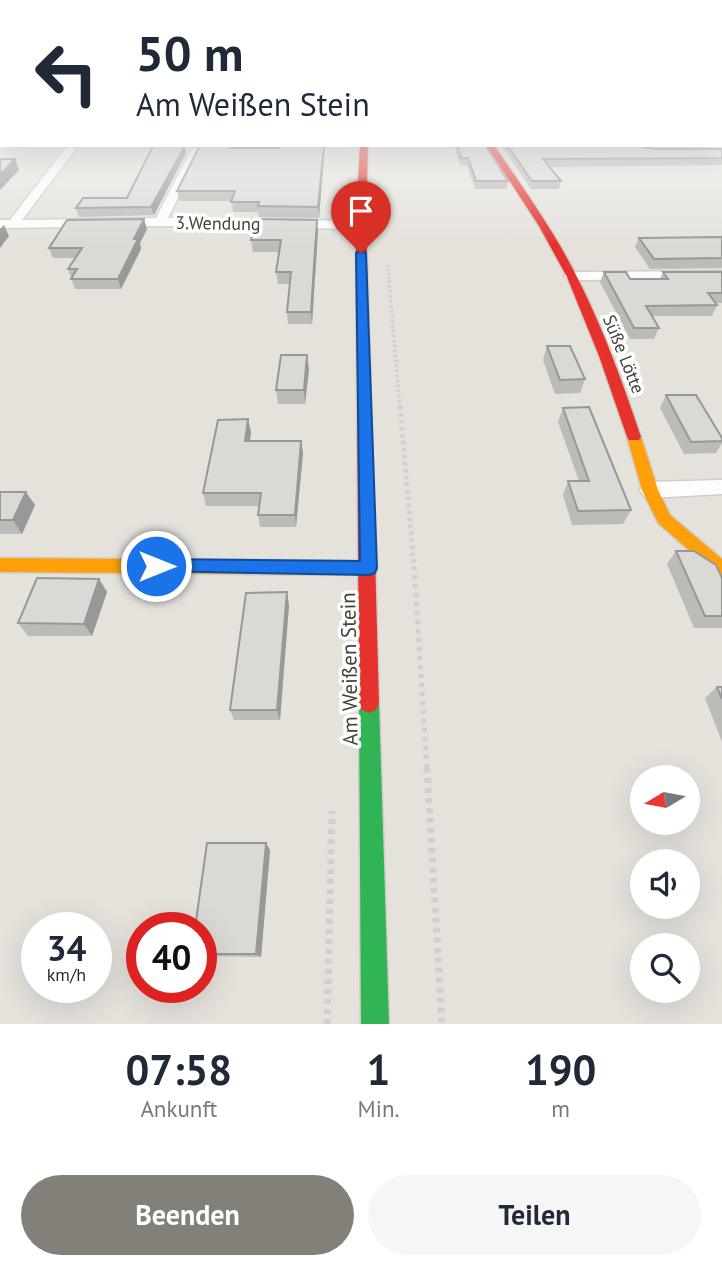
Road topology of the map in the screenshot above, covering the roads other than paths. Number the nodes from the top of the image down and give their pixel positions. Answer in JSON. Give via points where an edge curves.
{"nodes":[{"id":1,"x":69,"y":150,"type":"edge"},
{"id":2,"x":196,"y":150,"type":"edge"},
{"id":3,"x":364,"y":150,"type":"edge"},
{"id":4,"x":493,"y":150,"type":"edge"},
{"id":5,"x":160,"y":222,"type":"junction"},
{"id":6,"x":6,"y":224,"type":"edge"},
{"id":7,"x":361,"y":226,"type":"junction"},
{"id":8,"x":722,"y":275,"type":"edge"},
{"id":9,"x":571,"y":276,"type":"junction"},
{"id":10,"x":722,"y":487,"type":"edge"},
{"id":11,"x":650,"y":490,"type":"junction"},
{"id":12,"x":0,"y":565,"type":"edge"},
{"id":13,"x":369,"y":568,"type":"junction"},
{"id":14,"x":722,"y":569,"type":"edge"},
{"id":15,"x":375,"y":1024,"type":"edge"}],
"edges":[{"from":1,"to":6,"type":"street","name":"3.Wendung"},
{"from":2,"to":5,"type":"street","name":"3.Wendung"},
{"from":3,"to":7,"type":"street","name":"Am Weißen Stein"},
{"from":4,"to":9,"type":"street","name":"Süße Lötte"},
{"from":5,"to":6,"type":"street","name":"3.Wendung"},
{"from":5,"to":7,"type":"street","name":"3.Wendung"},
{"from":7,"to":13,"type":"street","name":"Am Weißen Stein"},
{"from":8,"to":9,"type":"street"},
{"from":9,"to":11,"type":"street","name":"Süße Lötte","via":[[618,387]]},
{"from":10,"to":11,"type":"street"},
{"from":11,"to":14,"type":"street","name":"Süße Lötte","via":[[664,519]]},
{"from":12,"to":13,"type":"street"},
{"from":13,"to":15,"type":"street","name":"Am Weißen Stein"}]}
